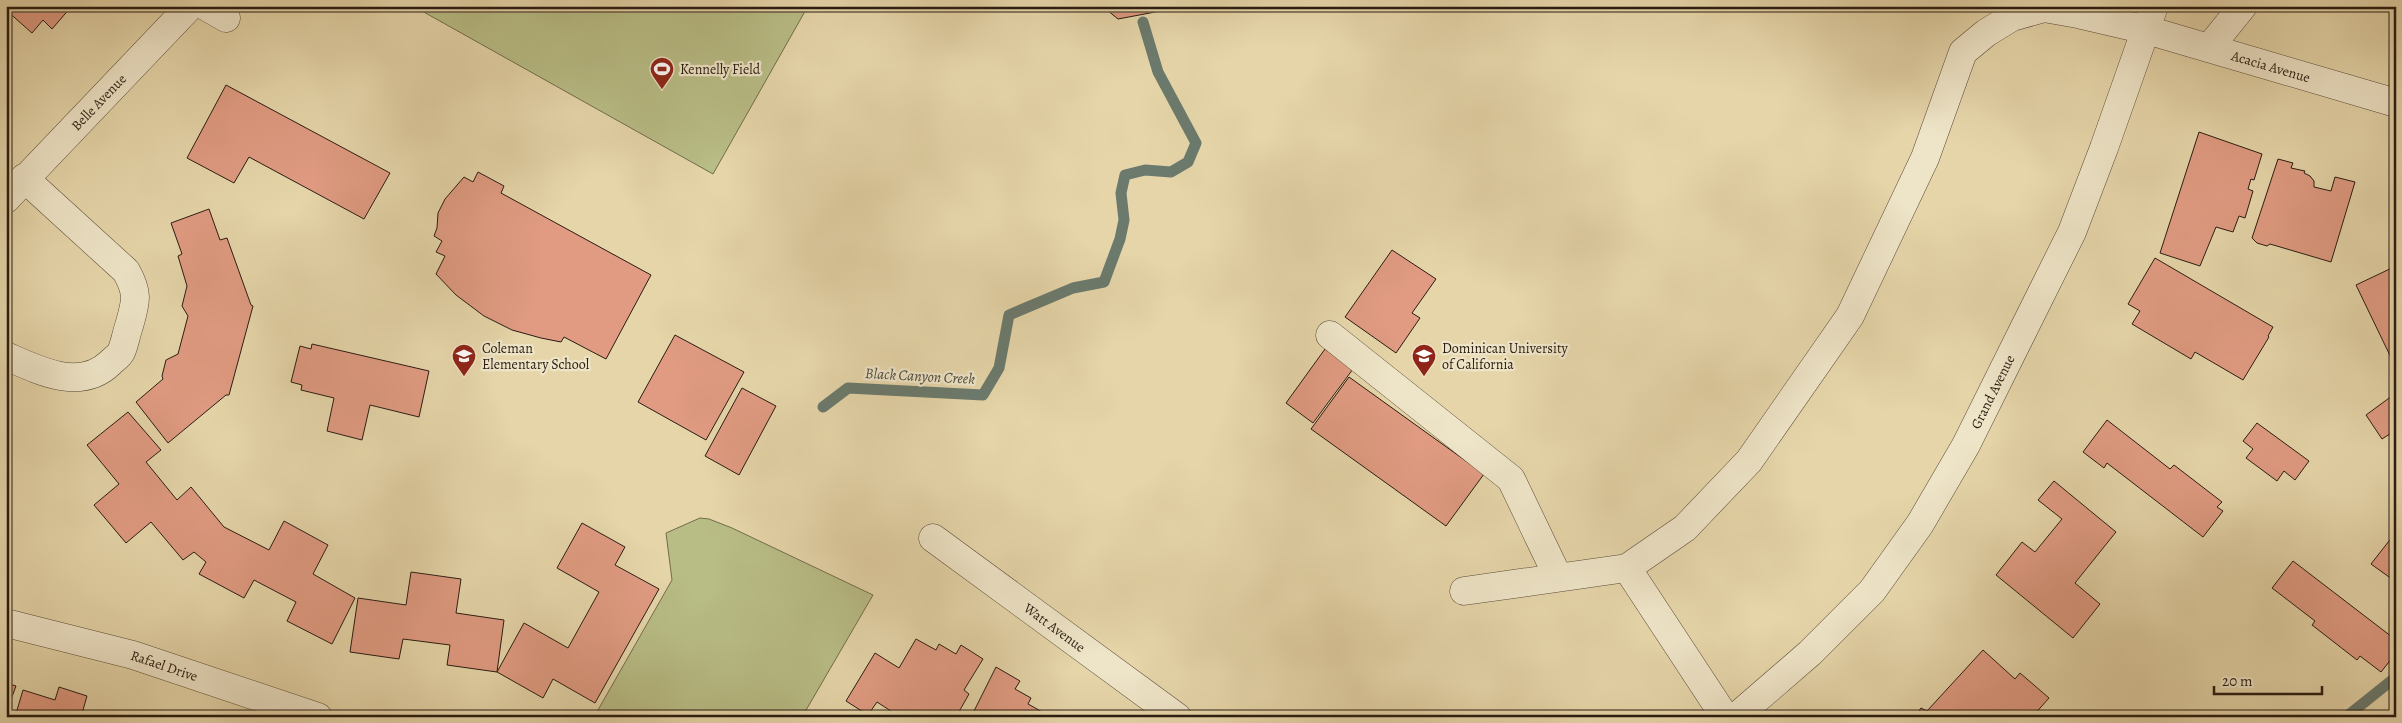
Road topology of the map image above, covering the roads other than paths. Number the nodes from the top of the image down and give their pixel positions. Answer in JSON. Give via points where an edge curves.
{"nodes":[{"id":1,"x":190,"y":6,"type":"edge"},
{"id":2,"x":2243,"y":6,"type":"edge"},
{"id":3,"x":2151,"y":18,"type":"edge"},
{"id":4,"x":2209,"y":48,"type":"junction"},
{"id":5,"x":2396,"y":103,"type":"edge"},
{"id":6,"x":24,"y":178,"type":"junction"},
{"id":7,"x":6,"y":199,"type":"edge"},
{"id":8,"x":1330,"y":335,"type":"dead end"},
{"id":9,"x":6,"y":356,"type":"edge"},
{"id":10,"x":933,"y":538,"type":"dead end"},
{"id":11,"x":1627,"y":568,"type":"junction"},
{"id":12,"x":1558,"y":577,"type":"junction"},
{"id":13,"x":1464,"y":591,"type":"dead end"},
{"id":14,"x":6,"y":623,"type":"edge"},
{"id":15,"x":318,"y":717,"type":"edge"},
{"id":16,"x":1177,"y":717,"type":"edge"},
{"id":17,"x":1725,"y":717,"type":"edge"},
{"id":18,"x":1736,"y":717,"type":"edge"}],
"edges":[{"from":1,"to":6,"type":"street","name":"Belle Avenue"},
{"from":2,"to":4,"type":"street"},
{"from":3,"to":4,"type":"street","name":"Acacia Avenue"},
{"from":3,"to":11,"type":"street","name":"Acacia Avenue","via":[[2044,8],[2012,17],[1963,52],[1925,158],[1850,316],[1749,461],[1685,528]]},
{"from":3,"to":18,"type":"street","name":"Grand Avenue","via":[[2072,232],[1966,445],[1920,524],[1872,591],[1810,653]]},
{"from":4,"to":5,"type":"street","name":"Acacia Avenue"},
{"from":6,"to":7,"type":"street","name":"Belle Avenue"},
{"from":6,"to":9,"type":"street","via":[[126,271],[135,287],[136,301],[120,353],[103,370],[87,376],[64,378]]},
{"from":8,"to":12,"type":"street","via":[[1511,479]]},
{"from":10,"to":16,"type":"street","name":"Watt Avenue"},
{"from":11,"to":12,"type":"street"},
{"from":11,"to":17,"type":"street"},
{"from":12,"to":13,"type":"street"},
{"from":14,"to":15,"type":"street","name":"Rafael Drive","via":[[132,655]]}]}
